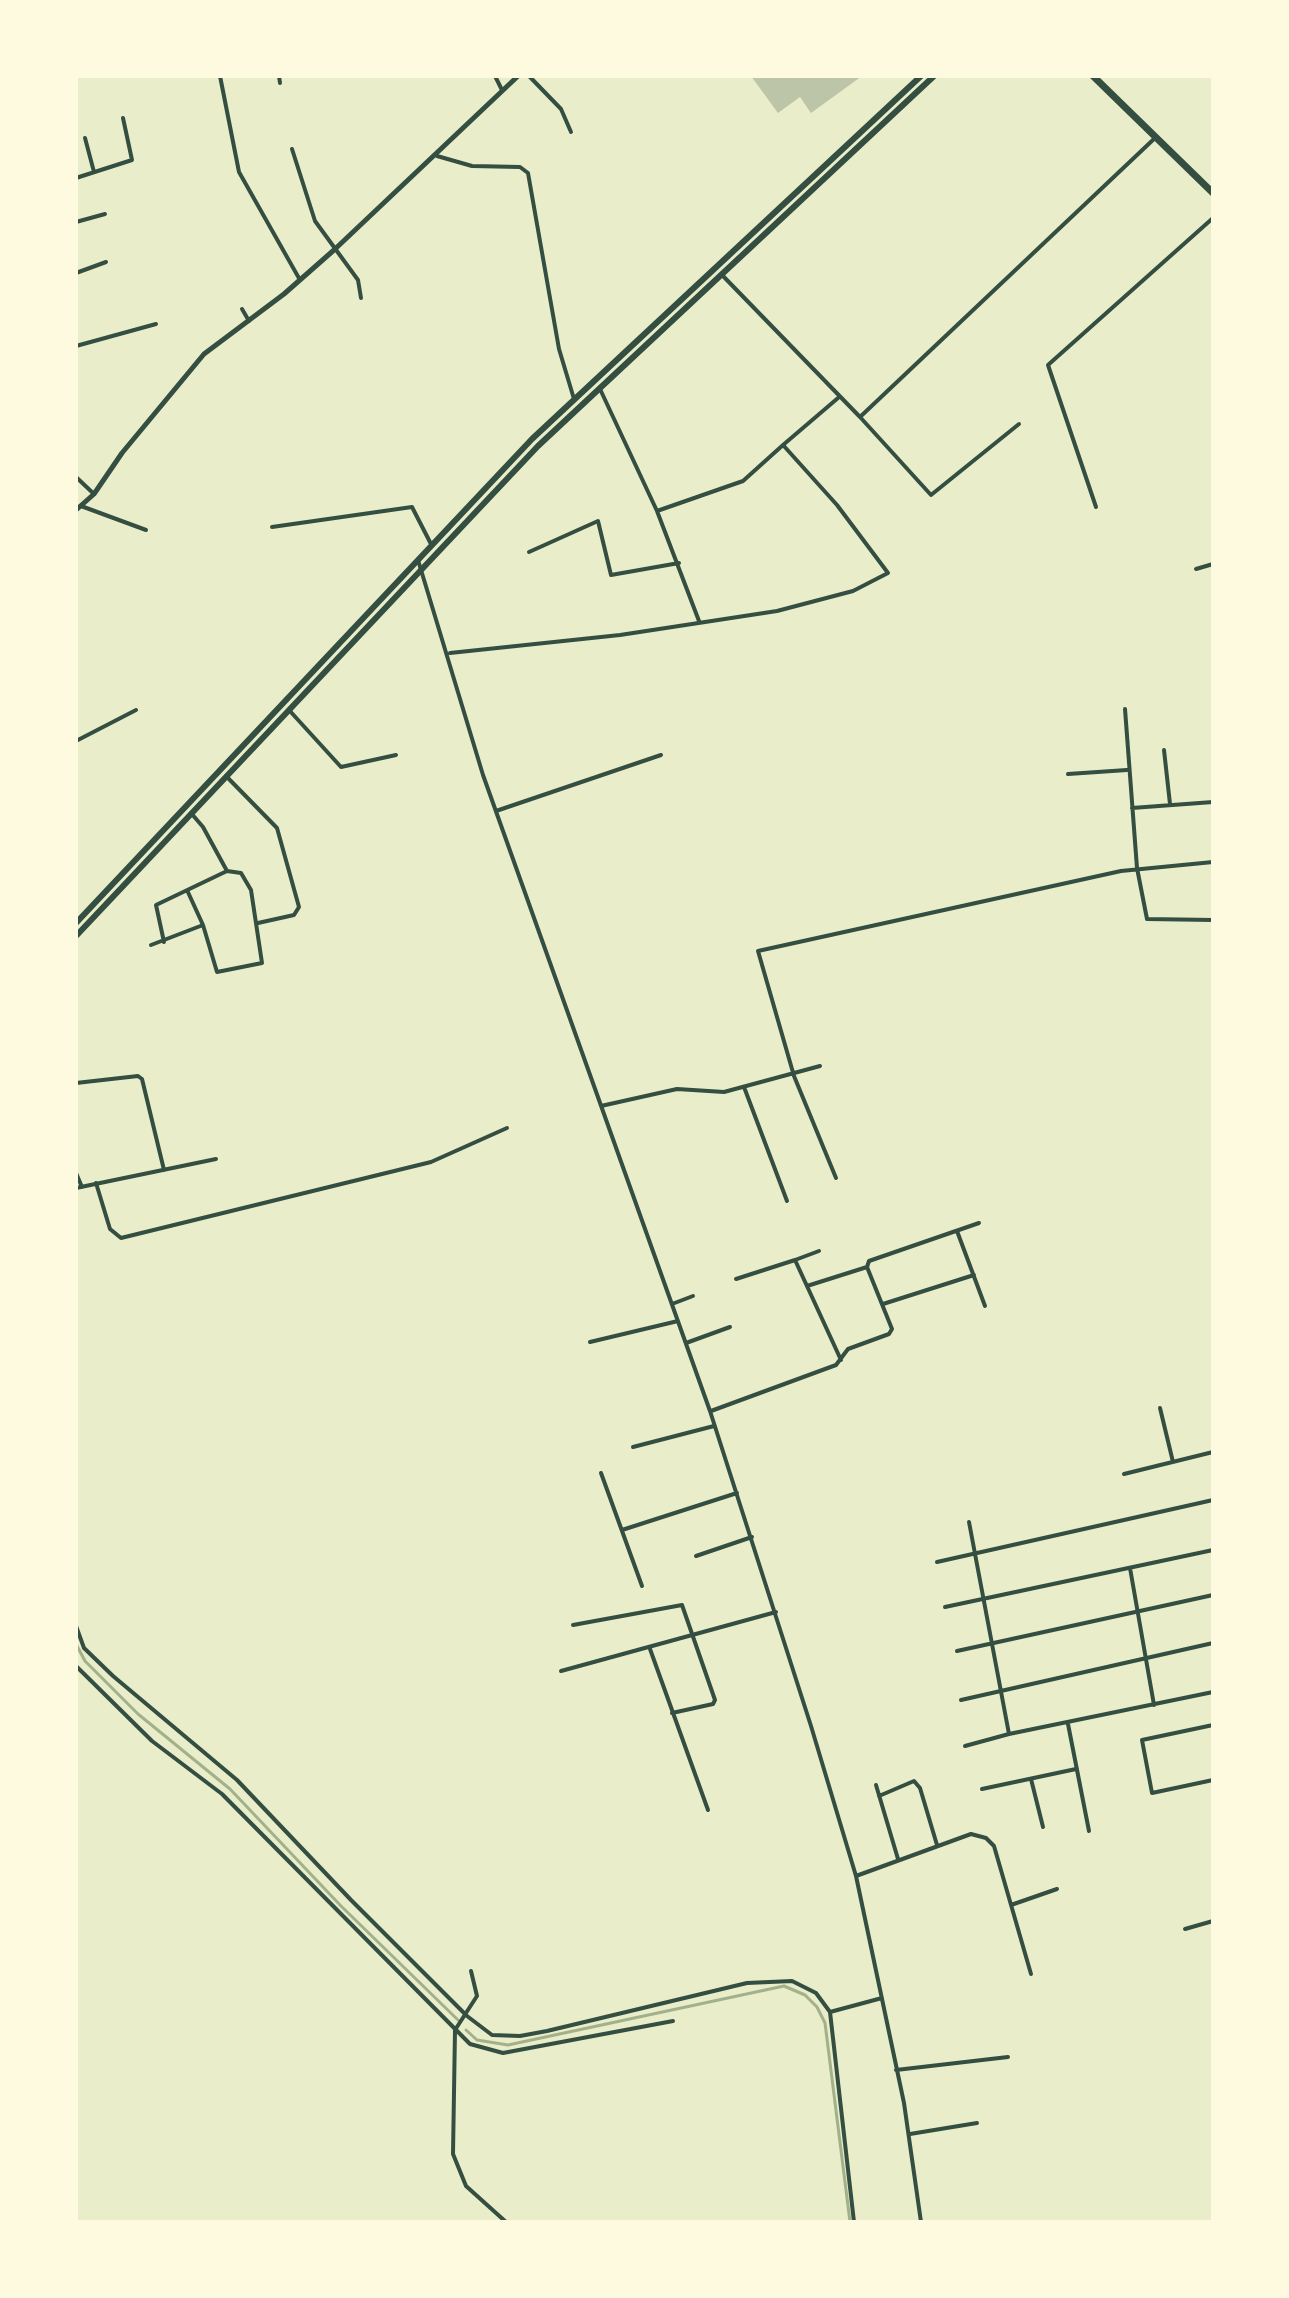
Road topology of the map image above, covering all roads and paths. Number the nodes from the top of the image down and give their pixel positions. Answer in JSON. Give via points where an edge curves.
{"nodes":[{"id":1,"x":220,"y":76,"type":"edge"},
{"id":2,"x":279,"y":76,"type":"edge"},
{"id":3,"x":495,"y":76,"type":"edge"},
{"id":4,"x":518,"y":76,"type":"edge"},
{"id":5,"x":529,"y":76,"type":"edge"},
{"id":6,"x":921,"y":76,"type":"edge"},
{"id":7,"x":934,"y":76,"type":"edge"},
{"id":8,"x":1093,"y":76,"type":"edge"},
{"id":9,"x":280,"y":83,"type":"dead end"},
{"id":10,"x":502,"y":90,"type":"junction"},
{"id":11,"x":123,"y":118,"type":"dead end"},
{"id":12,"x":571,"y":132,"type":"dead end"},
{"id":13,"x":85,"y":138,"type":"dead end"},
{"id":14,"x":1155,"y":138,"type":"junction"},
{"id":15,"x":292,"y":149,"type":"dead end"},
{"id":16,"x":437,"y":156,"type":"junction"},
{"id":17,"x":94,"y":172,"type":"junction"},
{"id":18,"x":76,"y":178,"type":"edge"},
{"id":19,"x":806,"y":184,"type":"junction"},
{"id":20,"x":813,"y":191,"type":"junction"},
{"id":21,"x":1213,"y":193,"type":"edge"},
{"id":22,"x":105,"y":214,"type":"dead end"},
{"id":23,"x":1213,"y":218,"type":"edge"},
{"id":24,"x":76,"y":222,"type":"edge"},
{"id":25,"x":334,"y":250,"type":"junction"},
{"id":26,"x":106,"y":262,"type":"dead end"},
{"id":27,"x":76,"y":273,"type":"edge"},
{"id":28,"x":723,"y":276,"type":"junction"},
{"id":29,"x":300,"y":280,"type":"junction"},
{"id":30,"x":361,"y":298,"type":"dead end"},
{"id":31,"x":242,"y":309,"type":"dead end"},
{"id":32,"x":249,"y":321,"type":"junction"},
{"id":33,"x":156,"y":324,"type":"dead end"},
{"id":34,"x":76,"y":346,"type":"edge"},
{"id":35,"x":600,"y":389,"type":"junction"},
{"id":36,"x":838,"y":398,"type":"junction"},
{"id":37,"x":574,"y":401,"type":"junction"},
{"id":38,"x":860,"y":417,"type":"junction"},
{"id":39,"x":1019,"y":424,"type":"dead end"},
{"id":40,"x":783,"y":445,"type":"junction"},
{"id":41,"x":76,"y":477,"type":"edge"},
{"id":42,"x":94,"y":494,"type":"junction"},
{"id":43,"x":1096,"y":507,"type":"dead end"},
{"id":44,"x":78,"y":508,"type":"edge"},
{"id":45,"x":657,"y":511,"type":"junction"},
{"id":46,"x":272,"y":527,"type":"dead end"},
{"id":47,"x":146,"y":530,"type":"dead end"},
{"id":48,"x":432,"y":546,"type":"junction"},
{"id":49,"x":529,"y":552,"type":"dead end"},
{"id":50,"x":418,"y":560,"type":"junction"},
{"id":51,"x":679,"y":563,"type":"junction"},
{"id":52,"x":1213,"y":564,"type":"edge"},
{"id":53,"x":422,"y":569,"type":"junction"},
{"id":54,"x":1196,"y":569,"type":"dead end"},
{"id":55,"x":699,"y":621,"type":"junction"},
{"id":56,"x":449,"y":653,"type":"junction"},
{"id":57,"x":1125,"y":709,"type":"dead end"},
{"id":58,"x":136,"y":710,"type":"dead end"},
{"id":59,"x":289,"y":710,"type":"junction"},
{"id":60,"x":76,"y":741,"type":"edge"},
{"id":61,"x":1164,"y":750,"type":"dead end"},
{"id":62,"x":396,"y":755,"type":"dead end"},
{"id":63,"x":661,"y":755,"type":"dead end"},
{"id":64,"x":1127,"y":770,"type":"junction"},
{"id":65,"x":1068,"y":774,"type":"dead end"},
{"id":66,"x":226,"y":776,"type":"junction"},
{"id":67,"x":192,"y":799,"type":"junction"},
{"id":68,"x":1213,"y":802,"type":"edge"},
{"id":69,"x":1170,"y":804,"type":"junction"},
{"id":70,"x":199,"y":805,"type":"junction"},
{"id":71,"x":1131,"y":808,"type":"junction"},
{"id":72,"x":496,"y":811,"type":"junction"},
{"id":73,"x":191,"y":813,"type":"junction"},
{"id":74,"x":1213,"y":862,"type":"edge"},
{"id":75,"x":1137,"y":868,"type":"junction"},
{"id":76,"x":227,"y":871,"type":"junction"},
{"id":77,"x":187,"y":890,"type":"junction"},
{"id":78,"x":102,"y":895,"type":"junction"},
{"id":79,"x":108,"y":901,"type":"junction"},
{"id":80,"x":1213,"y":920,"type":"edge"},
{"id":81,"x":76,"y":923,"type":"edge"},
{"id":82,"x":258,"y":923,"type":"junction"},
{"id":83,"x":203,"y":925,"type":"junction"},
{"id":84,"x":76,"y":936,"type":"edge"},
{"id":85,"x":164,"y":942,"type":"junction"},
{"id":86,"x":151,"y":945,"type":"dead end"},
{"id":87,"x":820,"y":1066,"type":"dead end"},
{"id":88,"x":794,"y":1076,"type":"junction"},
{"id":89,"x":76,"y":1083,"type":"edge"},
{"id":90,"x":744,"y":1087,"type":"junction"},
{"id":91,"x":601,"y":1106,"type":"junction"},
{"id":92,"x":507,"y":1128,"type":"dead end"},
{"id":93,"x":216,"y":1159,"type":"dead end"},
{"id":94,"x":164,"y":1170,"type":"junction"},
{"id":95,"x":76,"y":1173,"type":"edge"},
{"id":96,"x":836,"y":1178,"type":"dead end"},
{"id":97,"x":96,"y":1183,"type":"junction"},
{"id":98,"x":79,"y":1188,"type":"edge"},
{"id":99,"x":787,"y":1201,"type":"dead end"},
{"id":100,"x":979,"y":1223,"type":"dead end"},
{"id":101,"x":957,"y":1231,"type":"junction"},
{"id":102,"x":819,"y":1251,"type":"dead end"},
{"id":103,"x":795,"y":1260,"type":"junction"},
{"id":104,"x":867,"y":1267,"type":"junction"},
{"id":105,"x":974,"y":1275,"type":"junction"},
{"id":106,"x":736,"y":1279,"type":"dead end"},
{"id":107,"x":807,"y":1286,"type":"junction"},
{"id":108,"x":693,"y":1296,"type":"dead end"},
{"id":109,"x":672,"y":1304,"type":"junction"},
{"id":110,"x":883,"y":1304,"type":"junction"},
{"id":111,"x":985,"y":1306,"type":"dead end"},
{"id":112,"x":678,"y":1321,"type":"junction"},
{"id":113,"x":730,"y":1327,"type":"dead end"},
{"id":114,"x":590,"y":1342,"type":"dead end"},
{"id":115,"x":686,"y":1343,"type":"junction"},
{"id":116,"x":841,"y":1360,"type":"junction"},
{"id":117,"x":1160,"y":1408,"type":"dead end"},
{"id":118,"x":710,"y":1411,"type":"junction"},
{"id":119,"x":714,"y":1426,"type":"junction"},
{"id":120,"x":633,"y":1447,"type":"dead end"},
{"id":121,"x":1213,"y":1452,"type":"edge"},
{"id":122,"x":1173,"y":1462,"type":"junction"},
{"id":123,"x":601,"y":1473,"type":"dead end"},
{"id":124,"x":1124,"y":1474,"type":"dead end"},
{"id":125,"x":737,"y":1493,"type":"junction"},
{"id":126,"x":1213,"y":1500,"type":"edge"},
{"id":127,"x":969,"y":1522,"type":"dead end"},
{"id":128,"x":622,"y":1530,"type":"junction"},
{"id":129,"x":752,"y":1537,"type":"junction"},
{"id":130,"x":1213,"y":1550,"type":"edge"},
{"id":131,"x":976,"y":1555,"type":"junction"},
{"id":132,"x":696,"y":1556,"type":"dead end"},
{"id":133,"x":937,"y":1562,"type":"dead end"},
{"id":134,"x":1130,"y":1568,"type":"junction"},
{"id":135,"x":642,"y":1586,"type":"dead end"},
{"id":136,"x":1213,"y":1595,"type":"edge"},
{"id":137,"x":985,"y":1600,"type":"junction"},
{"id":138,"x":945,"y":1607,"type":"dead end"},
{"id":139,"x":776,"y":1612,"type":"junction"},
{"id":140,"x":1138,"y":1613,"type":"junction"},
{"id":141,"x":573,"y":1625,"type":"dead end"},
{"id":142,"x":76,"y":1626,"type":"edge"},
{"id":143,"x":693,"y":1636,"type":"junction"},
{"id":144,"x":1213,"y":1643,"type":"edge"},
{"id":145,"x":991,"y":1645,"type":"junction"},
{"id":146,"x":650,"y":1649,"type":"junction"},
{"id":147,"x":957,"y":1651,"type":"dead end"},
{"id":148,"x":1146,"y":1658,"type":"junction"},
{"id":149,"x":76,"y":1666,"type":"edge"},
{"id":150,"x":561,"y":1671,"type":"dead end"},
{"id":151,"x":998,"y":1690,"type":"junction"},
{"id":152,"x":1213,"y":1692,"type":"edge"},
{"id":153,"x":961,"y":1700,"type":"dead end"},
{"id":154,"x":1154,"y":1705,"type":"junction"},
{"id":155,"x":672,"y":1713,"type":"junction"},
{"id":156,"x":1068,"y":1724,"type":"junction"},
{"id":157,"x":1213,"y":1725,"type":"edge"},
{"id":158,"x":1009,"y":1734,"type":"junction"},
{"id":159,"x":965,"y":1746,"type":"dead end"},
{"id":160,"x":1076,"y":1769,"type":"junction"},
{"id":161,"x":1031,"y":1779,"type":"junction"},
{"id":162,"x":1213,"y":1780,"type":"edge"},
{"id":163,"x":876,"y":1785,"type":"dead end"},
{"id":164,"x":982,"y":1789,"type":"dead end"},
{"id":165,"x":879,"y":1796,"type":"junction"},
{"id":166,"x":708,"y":1810,"type":"dead end"},
{"id":167,"x":1043,"y":1827,"type":"dead end"},
{"id":168,"x":1089,"y":1831,"type":"dead end"},
{"id":169,"x":937,"y":1845,"type":"junction"},
{"id":170,"x":899,"y":1859,"type":"junction"},
{"id":171,"x":856,"y":1876,"type":"junction"},
{"id":172,"x":1057,"y":1889,"type":"dead end"},
{"id":173,"x":1011,"y":1905,"type":"junction"},
{"id":174,"x":1213,"y":1921,"type":"edge"},
{"id":175,"x":1185,"y":1929,"type":"dead end"},
{"id":176,"x":471,"y":1971,"type":"dead end"},
{"id":177,"x":1031,"y":1974,"type":"dead end"},
{"id":178,"x":882,"y":1998,"type":"junction"},
{"id":179,"x":830,"y":2012,"type":"junction"},
{"id":180,"x":466,"y":2018,"type":"junction"},
{"id":181,"x":673,"y":2021,"type":"dead end"},
{"id":182,"x":456,"y":2028,"type":"junction"},
{"id":183,"x":1008,"y":2057,"type":"dead end"},
{"id":184,"x":896,"y":2070,"type":"junction"},
{"id":185,"x":977,"y":2123,"type":"dead end"},
{"id":186,"x":910,"y":2134,"type":"junction"},
{"id":187,"x":506,"y":2222,"type":"edge"},
{"id":188,"x":854,"y":2222,"type":"edge"},
{"id":189,"x":921,"y":2222,"type":"edge"}],
"edges":[{"from":1,"to":29,"type":"street","via":[[239,172]]},
{"from":2,"to":9,"type":"street"},
{"from":3,"to":10,"type":"street"},
{"from":4,"to":10,"type":"street"},
{"from":5,"to":12,"type":"street","via":[[561,109]]},
{"from":6,"to":19,"type":"main road"},
{"from":7,"to":20,"type":"main road"},
{"from":8,"to":14,"type":"highway"},
{"from":10,"to":16,"type":"street"},
{"from":11,"to":17,"type":"street","via":[[132,160]]},
{"from":13,"to":17,"type":"street"},
{"from":14,"to":21,"type":"highway"},
{"from":14,"to":38,"type":"street"},
{"from":15,"to":25,"type":"street","via":[[312,213]]},
{"from":16,"to":25,"type":"street"},
{"from":16,"to":37,"type":"street","via":[[465,165],[520,167],[528,173],[559,349]]},
{"from":17,"to":18,"type":"street"},
{"from":19,"to":20,"type":"main road"},
{"from":19,"to":37,"type":"main road"},
{"from":20,"to":28,"type":"main road"},
{"from":22,"to":24,"type":"street"},
{"from":23,"to":43,"type":"street","via":[[1048,365]]},
{"from":25,"to":29,"type":"street"},
{"from":25,"to":30,"type":"street","via":[[360,285]]},
{"from":26,"to":27,"type":"street"},
{"from":28,"to":35,"type":"main road"},
{"from":28,"to":36,"type":"street"},
{"from":29,"to":32,"type":"street"},
{"from":31,"to":32,"type":"street"},
{"from":32,"to":42,"type":"street","via":[[193,365]]},
{"from":33,"to":34,"type":"street"},
{"from":35,"to":45,"type":"street"},
{"from":35,"to":53,"type":"main road","via":[[538,446]]},
{"from":36,"to":38,"type":"street"},
{"from":36,"to":40,"type":"street"},
{"from":37,"to":48,"type":"main road"},
{"from":38,"to":39,"type":"street","via":[[931,495]]},
{"from":40,"to":45,"type":"street","via":[[743,481]]},
{"from":40,"to":55,"type":"street","via":[[888,573],[817,601]]},
{"from":41,"to":42,"type":"street"},
{"from":42,"to":44,"type":"street"},
{"from":44,"to":47,"type":"street"},
{"from":45,"to":51,"type":"street"},
{"from":46,"to":48,"type":"street","via":[[412,507]]},
{"from":48,"to":50,"type":"main road"},
{"from":49,"to":51,"type":"street","via":[[598,521],[611,575]]},
{"from":50,"to":53,"type":"street"},
{"from":50,"to":67,"type":"main road"},
{"from":51,"to":55,"type":"street"},
{"from":52,"to":54,"type":"street"},
{"from":53,"to":56,"type":"street"},
{"from":53,"to":59,"type":"main road"},
{"from":55,"to":56,"type":"street"},
{"from":56,"to":72,"type":"street"},
{"from":57,"to":64,"type":"street"},
{"from":58,"to":60,"type":"street"},
{"from":59,"to":62,"type":"street","via":[[341,767]]},
{"from":59,"to":66,"type":"main road"},
{"from":61,"to":69,"type":"street"},
{"from":63,"to":72,"type":"street"},
{"from":64,"to":65,"type":"street"},
{"from":64,"to":71,"type":"street"},
{"from":66,"to":70,"type":"main road"},
{"from":66,"to":82,"type":"street","via":[[277,828],[299,907],[294,915]]},
{"from":67,"to":70,"type":"main road"},
{"from":67,"to":78,"type":"main road"},
{"from":68,"to":69,"type":"street"},
{"from":69,"to":71,"type":"street"},
{"from":70,"to":73,"type":"main road"},
{"from":71,"to":75,"type":"street"},
{"from":72,"to":91,"type":"street"},
{"from":73,"to":76,"type":"street"},
{"from":73,"to":79,"type":"main road"},
{"from":74,"to":75,"type":"street"},
{"from":75,"to":80,"type":"street","via":[[1149,922]]},
{"from":75,"to":88,"type":"street","via":[[758,951]]},
{"from":76,"to":77,"type":"street"},
{"from":76,"to":82,"type":"street","via":[[241,873]]},
{"from":77,"to":83,"type":"street"},
{"from":77,"to":85,"type":"street","via":[[155,907]]},
{"from":78,"to":79,"type":"main road"},
{"from":78,"to":81,"type":"main road"},
{"from":79,"to":84,"type":"main road"},
{"from":82,"to":83,"type":"street","via":[[262,963],[220,973]]},
{"from":83,"to":85,"type":"street"},
{"from":85,"to":86,"type":"street"},
{"from":87,"to":88,"type":"street"},
{"from":88,"to":90,"type":"street"},
{"from":88,"to":96,"type":"street"},
{"from":89,"to":94,"type":"street","via":[[142,1079]]},
{"from":90,"to":91,"type":"street","via":[[721,1092],[677,1089]]},
{"from":90,"to":99,"type":"street"},
{"from":91,"to":109,"type":"street"},
{"from":92,"to":97,"type":"street","via":[[431,1162],[121,1238],[110,1229]]},
{"from":93,"to":94,"type":"street"},
{"from":94,"to":97,"type":"street"},
{"from":95,"to":98,"type":"street"},
{"from":97,"to":98,"type":"street"},
{"from":100,"to":101,"type":"street"},
{"from":101,"to":104,"type":"street","via":[[872,1258]]},
{"from":101,"to":105,"type":"street"},
{"from":102,"to":103,"type":"street"},
{"from":103,"to":106,"type":"street"},
{"from":103,"to":107,"type":"street"},
{"from":104,"to":107,"type":"street"},
{"from":104,"to":110,"type":"street"},
{"from":105,"to":110,"type":"street"},
{"from":105,"to":111,"type":"street"},
{"from":107,"to":116,"type":"street"},
{"from":108,"to":109,"type":"street"},
{"from":109,"to":112,"type":"street"},
{"from":110,"to":116,"type":"street","via":[[891,1333],[848,1349]]},
{"from":112,"to":114,"type":"street"},
{"from":112,"to":115,"type":"street"},
{"from":113,"to":115,"type":"street"},
{"from":115,"to":118,"type":"street"},
{"from":116,"to":118,"type":"street"},
{"from":117,"to":122,"type":"street"},
{"from":118,"to":119,"type":"street"},
{"from":119,"to":120,"type":"street"},
{"from":119,"to":125,"type":"street"},
{"from":121,"to":122,"type":"street"},
{"from":122,"to":124,"type":"street"},
{"from":123,"to":128,"type":"street"},
{"from":125,"to":128,"type":"street"},
{"from":125,"to":129,"type":"street"},
{"from":126,"to":131,"type":"street"},
{"from":127,"to":131,"type":"street"},
{"from":128,"to":135,"type":"street"},
{"from":129,"to":132,"type":"street"},
{"from":129,"to":139,"type":"street"},
{"from":130,"to":134,"type":"street"},
{"from":131,"to":133,"type":"street"},
{"from":131,"to":137,"type":"street"},
{"from":134,"to":137,"type":"street"},
{"from":134,"to":140,"type":"street"},
{"from":136,"to":140,"type":"street"},
{"from":137,"to":138,"type":"street"},
{"from":137,"to":145,"type":"street"},
{"from":139,"to":143,"type":"street"},
{"from":139,"to":171,"type":"street"},
{"from":140,"to":145,"type":"street"},
{"from":140,"to":148,"type":"street"},
{"from":141,"to":143,"type":"street","via":[[681,1604]]},
{"from":142,"to":180,"type":"street","via":[[84,1648],[237,1780]]},
{"from":143,"to":146,"type":"street"},
{"from":143,"to":155,"type":"street","via":[[715,1702]]},
{"from":144,"to":148,"type":"street"},
{"from":145,"to":147,"type":"street"},
{"from":145,"to":151,"type":"street"},
{"from":146,"to":150,"type":"street"},
{"from":146,"to":155,"type":"street"},
{"from":148,"to":151,"type":"street"},
{"from":148,"to":154,"type":"street"},
{"from":149,"to":182,"type":"street","via":[[152,1741],[222,1794]]},
{"from":151,"to":153,"type":"street"},
{"from":151,"to":158,"type":"street"},
{"from":152,"to":154,"type":"street"},
{"from":154,"to":156,"type":"street"},
{"from":155,"to":166,"type":"street"},
{"from":156,"to":158,"type":"street"},
{"from":156,"to":160,"type":"street"},
{"from":157,"to":162,"type":"street","via":[[1142,1740],[1152,1793]]},
{"from":158,"to":159,"type":"street"},
{"from":160,"to":161,"type":"street"},
{"from":160,"to":168,"type":"street"},
{"from":161,"to":164,"type":"street"},
{"from":161,"to":167,"type":"street"},
{"from":163,"to":165,"type":"street"},
{"from":165,"to":169,"type":"street","via":[[914,1781]]},
{"from":165,"to":170,"type":"street"},
{"from":169,"to":170,"type":"street"},
{"from":169,"to":173,"type":"street","via":[[971,1834],[989,1840]]},
{"from":170,"to":171,"type":"street"},
{"from":171,"to":178,"type":"street"},
{"from":172,"to":173,"type":"street"},
{"from":173,"to":177,"type":"street"},
{"from":174,"to":175,"type":"street"},
{"from":176,"to":180,"type":"street","via":[[478,1990]]},
{"from":178,"to":179,"type":"street"},
{"from":178,"to":184,"type":"street"},
{"from":179,"to":180,"type":"street","via":[[809,1988],[775,1980],[520,2036],[492,2035]]},
{"from":179,"to":188,"type":"street"},
{"from":180,"to":182,"type":"street"},
{"from":181,"to":182,"type":"street","via":[[503,2053],[470,2044]]},
{"from":182,"to":187,"type":"street","via":[[451,2120],[456,2167],[466,2186]]},
{"from":183,"to":184,"type":"street"},
{"from":184,"to":186,"type":"street"},
{"from":185,"to":186,"type":"street"},
{"from":186,"to":189,"type":"street"}]}
